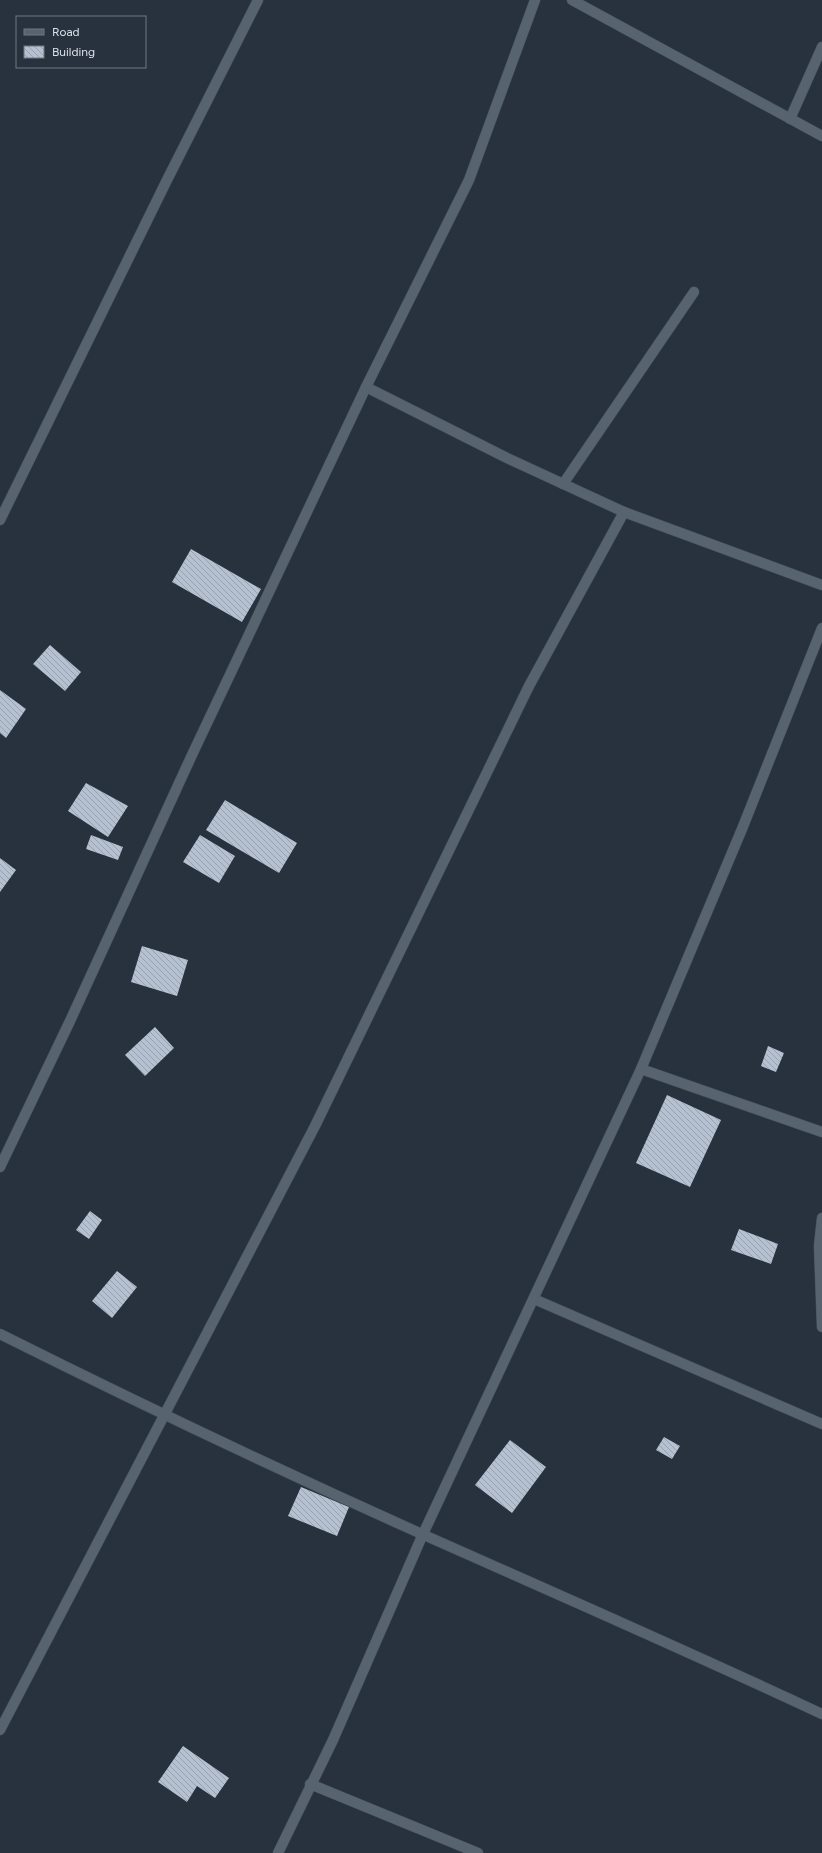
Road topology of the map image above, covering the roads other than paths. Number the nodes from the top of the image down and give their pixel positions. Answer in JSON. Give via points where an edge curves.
{"nodes":[{"id":1,"x":258,"y":0,"type":"edge"},
{"id":2,"x":535,"y":0,"type":"edge"},
{"id":3,"x":572,"y":0,"type":"edge"},
{"id":4,"x":822,"y":47,"type":"edge"},
{"id":5,"x":790,"y":119,"type":"junction"},
{"id":6,"x":822,"y":136,"type":"edge"},
{"id":7,"x":694,"y":292,"type":"dead end"},
{"id":8,"x":366,"y":387,"type":"junction"},
{"id":9,"x":563,"y":484,"type":"junction"},
{"id":10,"x":624,"y":512,"type":"junction"},
{"id":11,"x":0,"y":520,"type":"edge"},
{"id":12,"x":822,"y":585,"type":"edge"},
{"id":13,"x":822,"y":628,"type":"edge"},
{"id":14,"x":641,"y":1069,"type":"junction"},
{"id":15,"x":822,"y":1132,"type":"edge"},
{"id":16,"x":0,"y":1167,"type":"edge"},
{"id":17,"x":822,"y":1218,"type":"edge"},
{"id":18,"x":534,"y":1299,"type":"junction"},
{"id":19,"x":822,"y":1327,"type":"edge"},
{"id":20,"x":0,"y":1334,"type":"edge"},
{"id":21,"x":164,"y":1415,"type":"junction"},
{"id":22,"x":822,"y":1424,"type":"edge"},
{"id":23,"x":423,"y":1534,"type":"junction"},
{"id":24,"x":822,"y":1714,"type":"edge"},
{"id":25,"x":0,"y":1730,"type":"edge"},
{"id":26,"x":310,"y":1784,"type":"junction"},
{"id":27,"x":278,"y":1853,"type":"edge"},
{"id":28,"x":478,"y":1853,"type":"edge"}],
"edges":[{"from":1,"to":11,"type":"street"},
{"from":2,"to":8,"type":"street","via":[[469,180]]},
{"from":3,"to":5,"type":"street"},
{"from":4,"to":5,"type":"street"},
{"from":5,"to":6,"type":"street"},
{"from":7,"to":9,"type":"street"},
{"from":8,"to":9,"type":"street"},
{"from":8,"to":16,"type":"street"},
{"from":9,"to":10,"type":"street"},
{"from":10,"to":12,"type":"street"},
{"from":10,"to":21,"type":"street","via":[[529,686],[315,1126]]},
{"from":13,"to":14,"type":"street","via":[[742,829]]},
{"from":14,"to":15,"type":"street"},
{"from":14,"to":18,"type":"street"},
{"from":17,"to":19,"type":"street","via":[[819,1246]]},
{"from":18,"to":22,"type":"street"},
{"from":18,"to":23,"type":"street"},
{"from":20,"to":21,"type":"street"},
{"from":21,"to":23,"type":"street"},
{"from":21,"to":25,"type":"street"},
{"from":23,"to":24,"type":"street","via":[[637,1628]]},
{"from":23,"to":26,"type":"street","via":[[333,1740]]},
{"from":26,"to":27,"type":"street"},
{"from":26,"to":28,"type":"street"}]}
